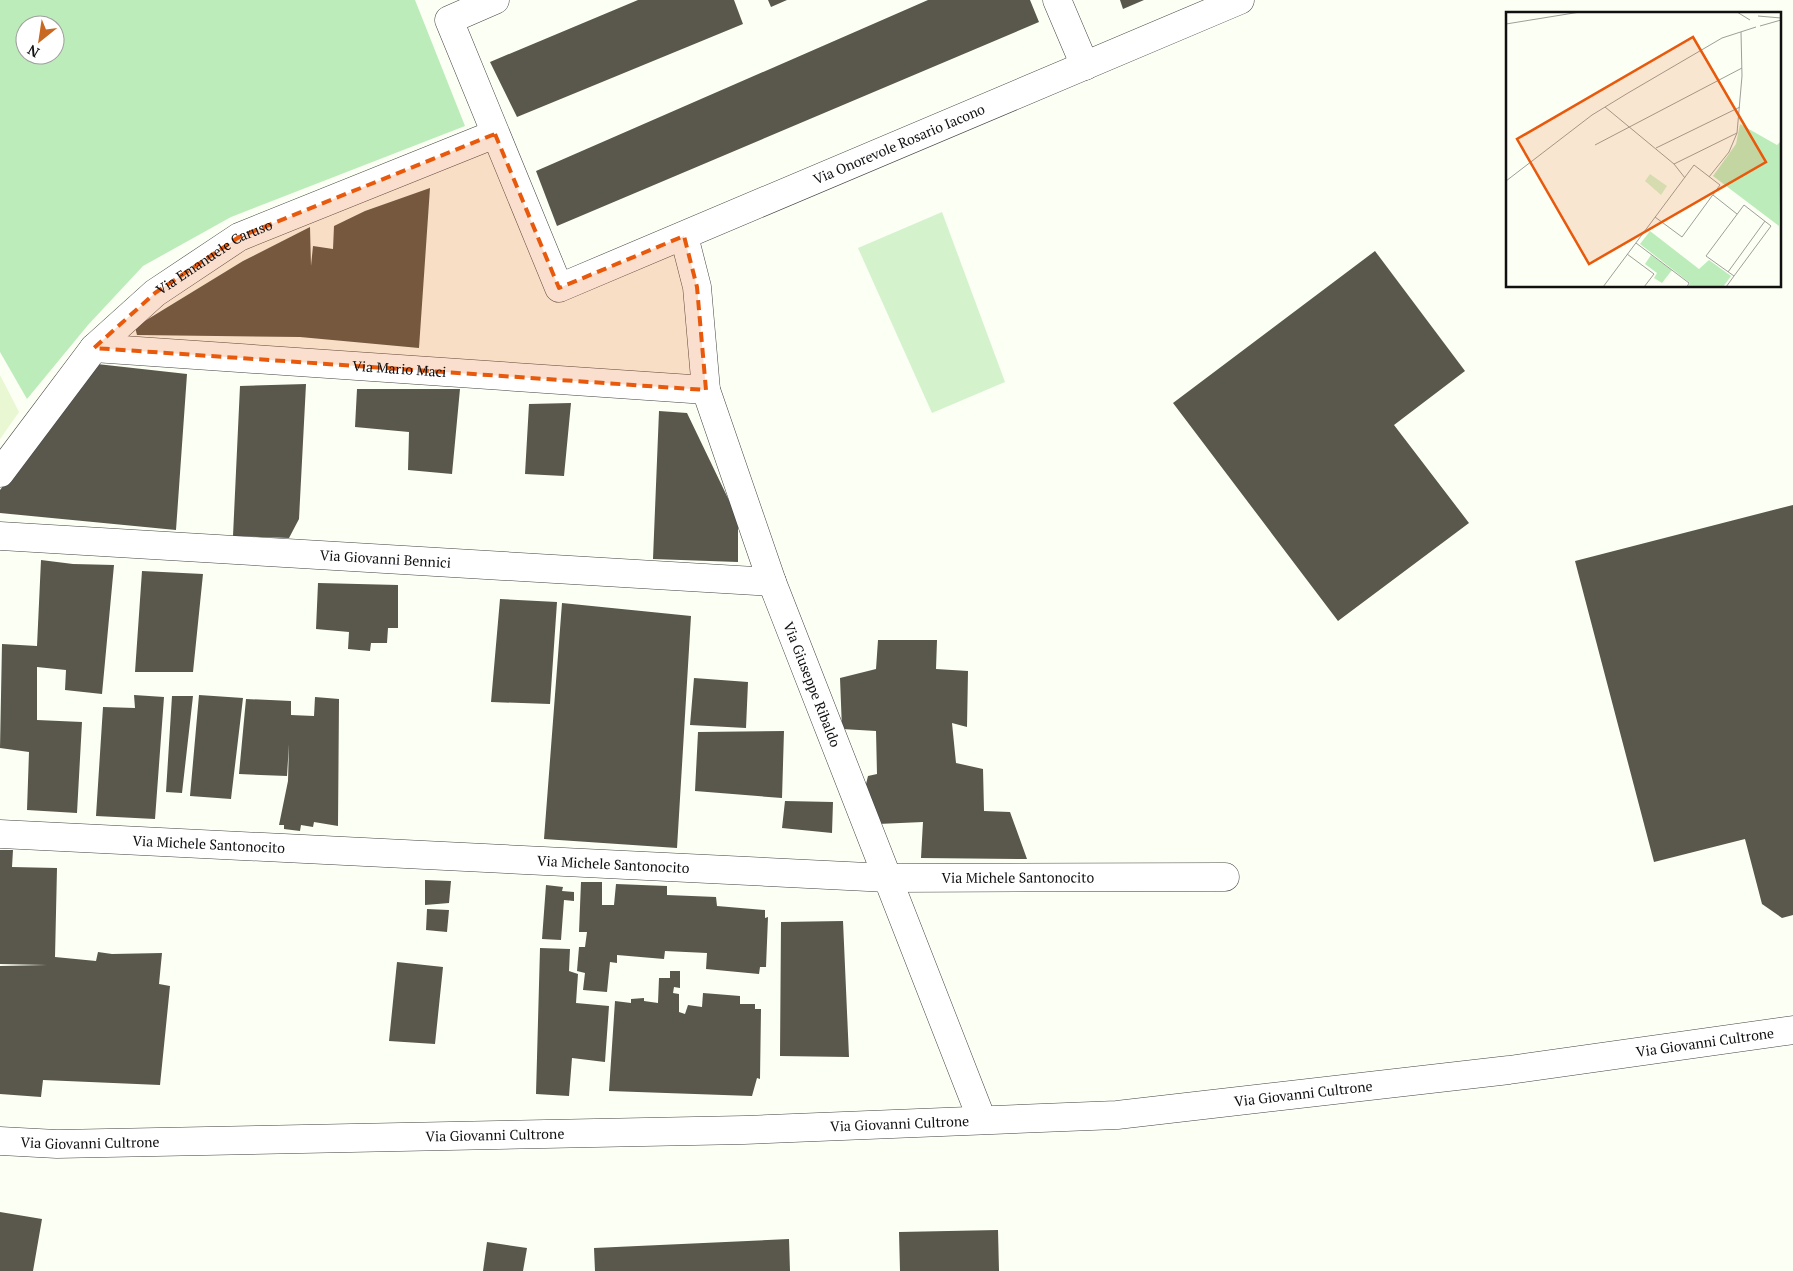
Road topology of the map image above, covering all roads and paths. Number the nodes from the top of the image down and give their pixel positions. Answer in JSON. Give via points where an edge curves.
{"nodes":[{"id":1,"x":495,"y":0,"type":"edge"},
{"id":2,"x":1057,"y":0,"type":"edge"},
{"id":3,"x":1240,"y":0,"type":"edge"},
{"id":4,"x":1085,"y":66,"type":"junction"},
{"id":5,"x":495,"y":134,"type":"junction"},
{"id":6,"x":684,"y":236,"type":"junction"},
{"id":7,"x":94,"y":348,"type":"junction"},
{"id":8,"x":706,"y":390,"type":"junction"},
{"id":9,"x":0,"y":473,"type":"edge"},
{"id":10,"x":0,"y":536,"type":"edge"},
{"id":11,"x":772,"y":582,"type":"junction"},
{"id":12,"x":0,"y":834,"type":"edge"},
{"id":13,"x":1225,"y":877,"type":"dead end"},
{"id":14,"x":888,"y":878,"type":"junction"},
{"id":15,"x":1793,"y":1030,"type":"edge"},
{"id":16,"x":982,"y":1120,"type":"junction"},
{"id":17,"x":0,"y":1141,"type":"edge"}],
"edges":[{"from":1,"to":5,"type":"street","via":[[449,20]]},
{"from":2,"to":4,"type":"street"},
{"from":3,"to":4,"type":"street","name":"Via Onorevole Rosario Iacono"},
{"from":4,"to":6,"type":"street","name":"Via Onorevole Rosario Iacono"},
{"from":5,"to":6,"type":"street","name":"Via Onorevole Rosario Iacono","via":[[559,288]]},
{"from":5,"to":7,"type":"street","name":"Via Emanuele Caruso","via":[[239,237],[155,293]]},
{"from":6,"to":8,"type":"street","name":"Via Giuseppe Ribaldo","via":[[697,287]]},
{"from":7,"to":8,"type":"street","name":"Via Mario Maci"},
{"from":7,"to":9,"type":"street","name":"Via Emanuele Caruso"},
{"from":8,"to":11,"type":"street","name":"Via Giuseppe Ribaldo"},
{"from":10,"to":11,"type":"street","name":"Via Giovanni Bennici"},
{"from":11,"to":14,"type":"street","name":"Via Giuseppe Ribaldo"},
{"from":12,"to":14,"type":"street","name":"Via Michele Santonocito"},
{"from":13,"to":14,"type":"street","name":"Via Michele Santonocito"},
{"from":14,"to":16,"type":"street","name":"Via Giuseppe Ribaldo"},
{"from":15,"to":16,"type":"street","name":"Via Giovanni Cultrone","via":[[1509,1070],[1117,1115]]},
{"from":16,"to":17,"type":"street","name":"Via Giovanni Cultrone","via":[[734,1130],[57,1144]]}]}
